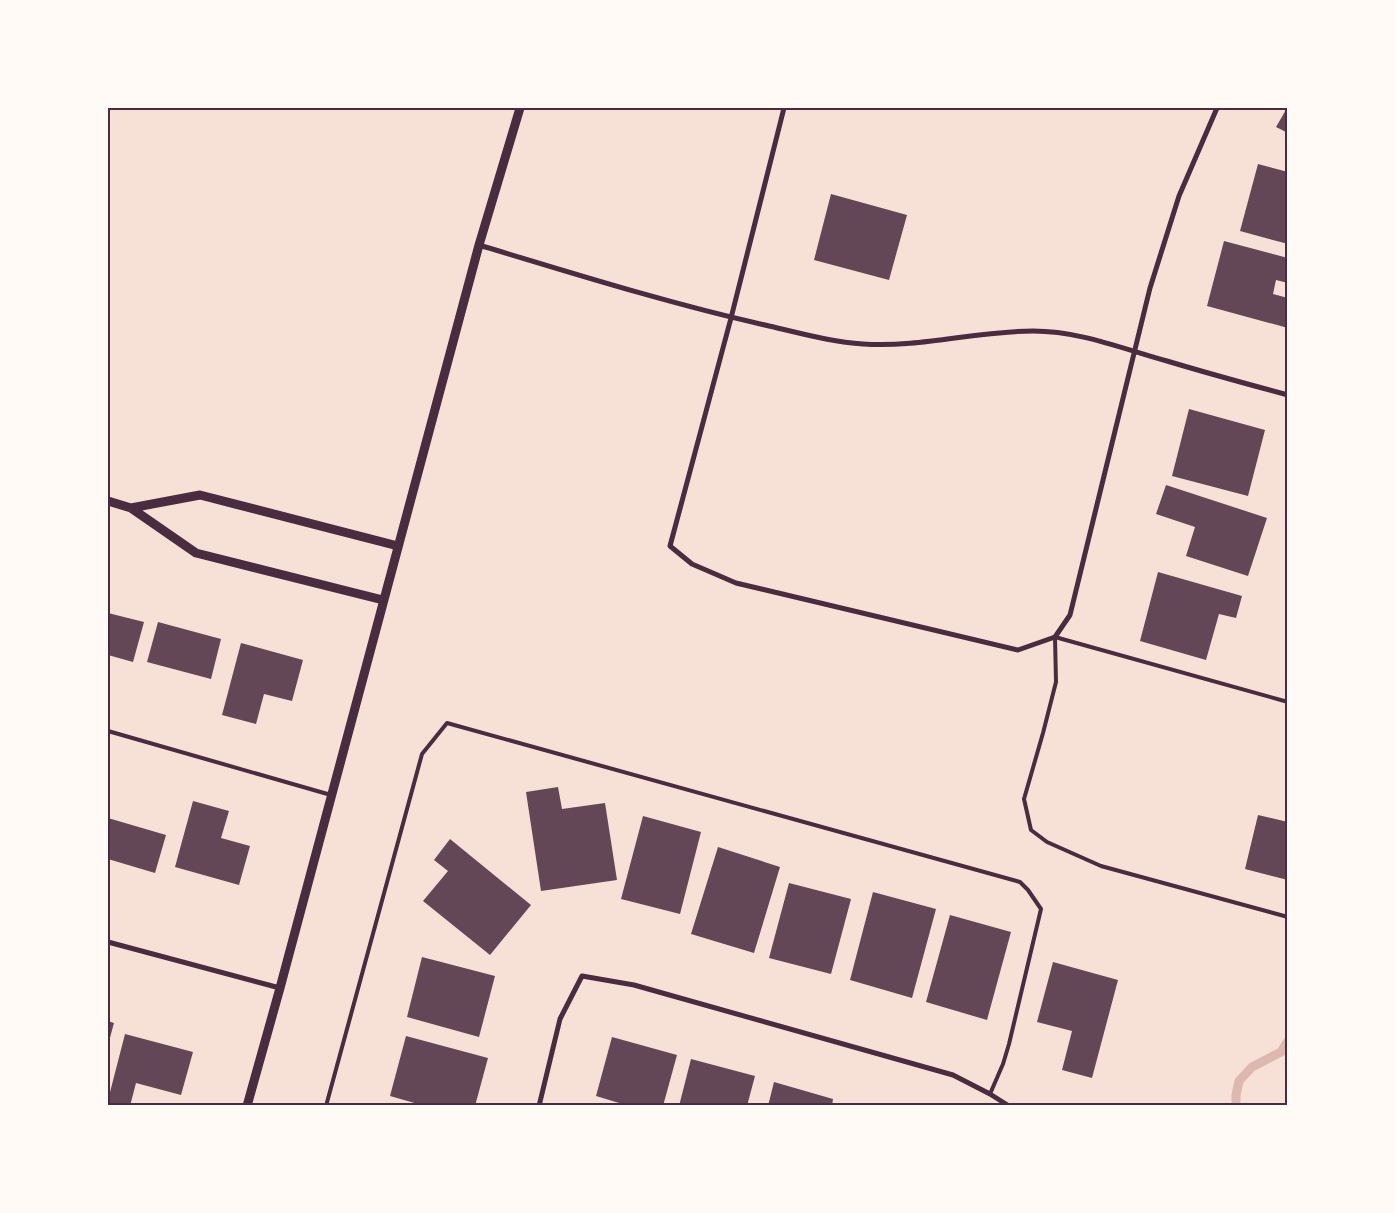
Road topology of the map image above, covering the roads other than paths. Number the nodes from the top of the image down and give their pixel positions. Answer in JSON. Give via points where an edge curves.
{"nodes":[{"id":1,"x":520,"y":108,"type":"edge"},
{"id":2,"x":784,"y":108,"type":"edge"},
{"id":3,"x":1217,"y":108,"type":"edge"},
{"id":4,"x":479,"y":245,"type":"junction"},
{"id":5,"x":731,"y":318,"type":"junction"},
{"id":6,"x":1134,"y":352,"type":"junction"},
{"id":7,"x":1288,"y":395,"type":"edge"},
{"id":8,"x":108,"y":502,"type":"edge"},
{"id":9,"x":131,"y":508,"type":"junction"},
{"id":10,"x":398,"y":546,"type":"junction"},
{"id":11,"x":383,"y":600,"type":"junction"},
{"id":12,"x":1055,"y":637,"type":"junction"},
{"id":13,"x":1288,"y":702,"type":"edge"},
{"id":14,"x":108,"y":731,"type":"edge"},
{"id":15,"x":331,"y":795,"type":"junction"},
{"id":16,"x":1288,"y":917,"type":"edge"},
{"id":17,"x":108,"y":942,"type":"edge"},
{"id":18,"x":280,"y":988,"type":"junction"},
{"id":19,"x":990,"y":1094,"type":"junction"},
{"id":20,"x":247,"y":1106,"type":"edge"},
{"id":21,"x":326,"y":1106,"type":"edge"},
{"id":22,"x":539,"y":1106,"type":"edge"},
{"id":23,"x":1009,"y":1106,"type":"edge"}],
"edges":[{"from":1,"to":4,"type":"street"},
{"from":2,"to":5,"type":"street"},
{"from":3,"to":6,"type":"street","via":[[1179,196]]},
{"from":4,"to":5,"type":"street"},
{"from":4,"to":10,"type":"street"},
{"from":5,"to":6,"type":"street","via":[[823,339],[862,344],[906,344],[1032,331],[1098,340]]},
{"from":5,"to":12,"type":"street","via":[[670,546],[692,564],[736,582],[1018,650]]},
{"from":6,"to":7,"type":"street"},
{"from":6,"to":12,"type":"street","via":[[1070,615]]},
{"from":8,"to":9,"type":"street"},
{"from":9,"to":10,"type":"street","via":[[200,495]]},
{"from":9,"to":11,"type":"street","via":[[196,553]]},
{"from":10,"to":11,"type":"street"},
{"from":11,"to":15,"type":"street"},
{"from":12,"to":13,"type":"lane"},
{"from":12,"to":16,"type":"lane","via":[[1056,682],[1024,799],[1031,830],[1047,842],[1102,866]]},
{"from":14,"to":15,"type":"lane"},
{"from":15,"to":18,"type":"street"},
{"from":17,"to":18,"type":"street"},
{"from":18,"to":20,"type":"street"},
{"from":19,"to":21,"type":"lane","via":[[1009,1044],[1041,909],[1020,882],[447,723],[422,754]]},
{"from":19,"to":22,"type":"street","via":[[953,1075],[634,985],[582,976],[560,1019]]},
{"from":19,"to":23,"type":"street"}]}
